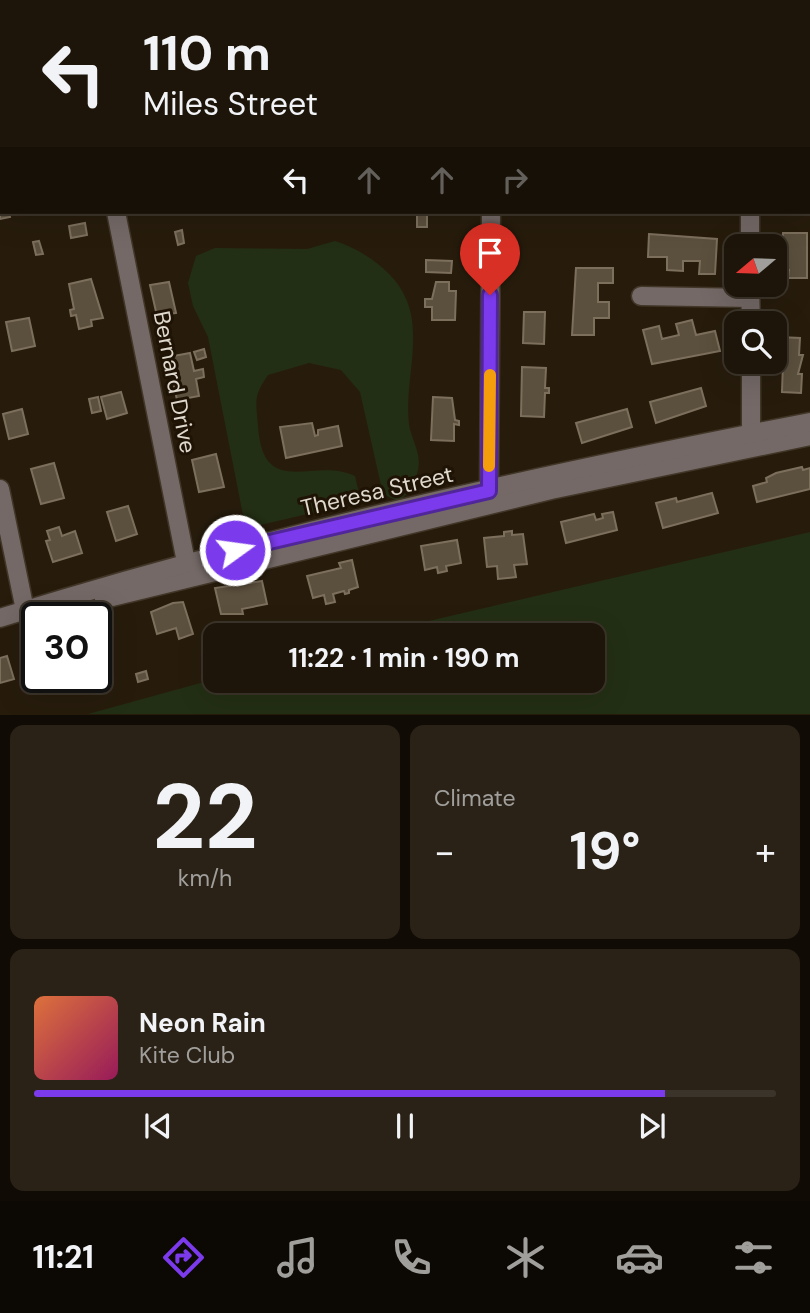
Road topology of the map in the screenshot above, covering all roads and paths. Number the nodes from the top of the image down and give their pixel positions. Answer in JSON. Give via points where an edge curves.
{"nodes":[{"id":1,"x":116,"y":214,"type":"edge"},
{"id":2,"x":491,"y":214,"type":"edge"},
{"id":3,"x":750,"y":214,"type":"edge"},
{"id":4,"x":750,"y":234,"type":"edge"},
{"id":5,"x":724,"y":293,"type":"edge"},
{"id":6,"x":642,"y":296,"type":"dead end"},
{"id":7,"x":751,"y":374,"type":"edge"},
{"id":8,"x":810,"y":422,"type":"edge"},
{"id":9,"x":751,"y":433,"type":"junction"},
{"id":10,"x":810,"y":436,"type":"edge"},
{"id":11,"x":0,"y":489,"type":"edge"},
{"id":12,"x":489,"y":491,"type":"junction"},
{"id":13,"x":186,"y":562,"type":"junction"},
{"id":14,"x":30,"y":602,"type":"edge"},
{"id":15,"x":73,"y":602,"type":"edge"},
{"id":16,"x":90,"y":602,"type":"edge"},
{"id":17,"x":21,"y":617,"type":"edge"},
{"id":18,"x":0,"y":618,"type":"edge"},
{"id":19,"x":21,"y":621,"type":"edge"},
{"id":20,"x":0,"y":630,"type":"edge"}],
"edges":[{"from":1,"to":13,"type":"street","name":"Bernard Drive"},
{"from":2,"to":12,"type":"street"},
{"from":3,"to":4,"type":"street"},
{"from":5,"to":6,"type":"street"},
{"from":7,"to":9,"type":"street"},
{"from":8,"to":9,"type":"street","name":"Theresa Street"},
{"from":9,"to":12,"type":"street","name":"Theresa Street"},
{"from":10,"to":16,"type":"street","via":[[396,526]]},
{"from":11,"to":14,"type":"street"},
{"from":12,"to":13,"type":"street","name":"Theresa Street"},
{"from":13,"to":15,"type":"street","name":"Theresa Street"},
{"from":17,"to":18,"type":"street","name":"Theresa Street"},
{"from":19,"to":20,"type":"street"}]}
